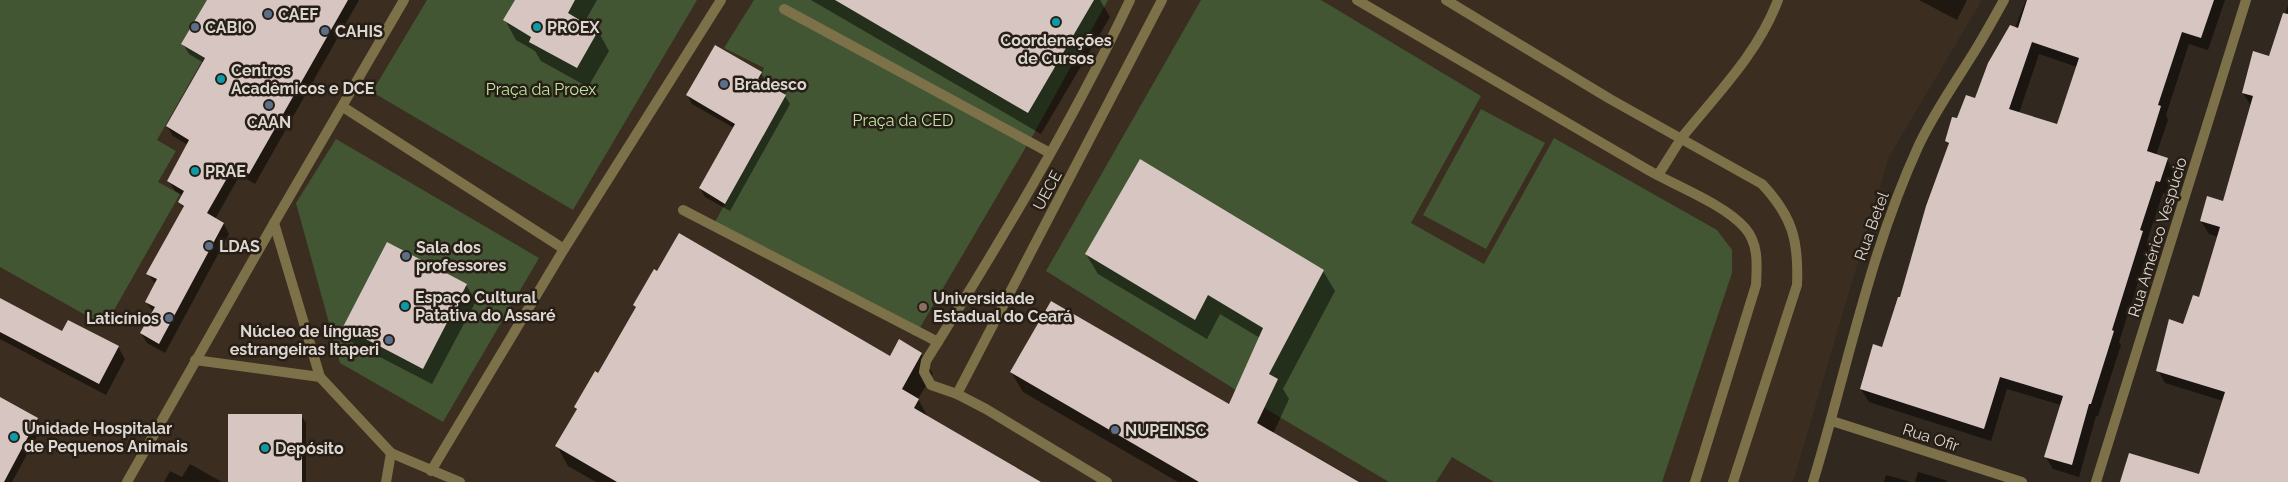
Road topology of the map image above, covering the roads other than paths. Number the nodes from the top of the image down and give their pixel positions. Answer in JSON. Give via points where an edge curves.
{"nodes":[{"id":1,"x":404,"y":0,"type":"edge"},
{"id":2,"x":721,"y":0,"type":"edge"},
{"id":3,"x":1130,"y":0,"type":"edge"},
{"id":4,"x":1162,"y":0,"type":"edge"},
{"id":5,"x":1358,"y":0,"type":"edge"},
{"id":6,"x":1446,"y":0,"type":"edge"},
{"id":7,"x":1778,"y":0,"type":"edge"},
{"id":8,"x":2004,"y":0,"type":"edge"},
{"id":9,"x":2246,"y":0,"type":"edge"},
{"id":10,"x":784,"y":9,"type":"dead end"},
{"id":11,"x":343,"y":107,"type":"junction"},
{"id":12,"x":1682,"y":138,"type":"junction"},
{"id":13,"x":1050,"y":154,"type":"junction"},
{"id":14,"x":1658,"y":175,"type":"junction"},
{"id":15,"x":683,"y":210,"type":"dead end"},
{"id":16,"x":274,"y":223,"type":"junction"},
{"id":17,"x":564,"y":249,"type":"junction"},
{"id":18,"x":938,"y":342,"type":"junction"},
{"id":19,"x":195,"y":360,"type":"junction"},
{"id":20,"x":320,"y":377,"type":"junction"},
{"id":21,"x":957,"y":394,"type":"junction"},
{"id":22,"x":1832,"y":421,"type":"junction"},
{"id":23,"x":391,"y":453,"type":"junction"},
{"id":24,"x":431,"y":470,"type":"junction"},
{"id":25,"x":127,"y":482,"type":"edge"},
{"id":26,"x":386,"y":482,"type":"edge"},
{"id":27,"x":460,"y":482,"type":"edge"},
{"id":28,"x":1107,"y":482,"type":"edge"},
{"id":29,"x":1695,"y":482,"type":"edge"},
{"id":30,"x":1733,"y":482,"type":"edge"},
{"id":31,"x":1813,"y":482,"type":"edge"},
{"id":32,"x":2022,"y":482,"type":"edge"},
{"id":33,"x":2096,"y":482,"type":"edge"}],
"edges":[{"from":1,"to":11,"type":"street"},
{"from":2,"to":17,"type":"street"},
{"from":3,"to":13,"type":"street"},
{"from":4,"to":21,"type":"street","name":"UECE"},
{"from":5,"to":14,"type":"street"},
{"from":6,"to":12,"type":"street","via":[[1610,99]]},
{"from":7,"to":12,"type":"street","via":[[1741,68]]},
{"from":8,"to":22,"type":"street","name":"Rua Betel","via":[[1935,114],[1905,179],[1870,275]]},
{"from":9,"to":33,"type":"street","name":"Rua Américo Vespúcio"},
{"from":10,"to":13,"type":"street"},
{"from":11,"to":16,"type":"street"},
{"from":11,"to":17,"type":"street"},
{"from":12,"to":14,"type":"street"},
{"from":12,"to":30,"type":"street","via":[[1762,184],[1779,202],[1786,216],[1798,256],[1797,285]]},
{"from":13,"to":18,"type":"street"},
{"from":14,"to":29,"type":"street","via":[[1730,214],[1747,230],[1757,260],[1756,285],[1750,309]]},
{"from":15,"to":18,"type":"street"},
{"from":16,"to":19,"type":"street"},
{"from":16,"to":20,"type":"street"},
{"from":17,"to":24,"type":"street"},
{"from":18,"to":21,"type":"street","via":[[924,366],[926,378],[931,385]]},
{"from":19,"to":20,"type":"street"},
{"from":19,"to":25,"type":"street"},
{"from":20,"to":23,"type":"street"},
{"from":21,"to":28,"type":"street"},
{"from":22,"to":31,"type":"street","name":"Rua Betel"},
{"from":22,"to":32,"type":"street","name":"Rua Ofir"},
{"from":23,"to":24,"type":"street"},
{"from":23,"to":26,"type":"street"},
{"from":24,"to":27,"type":"street"}]}
